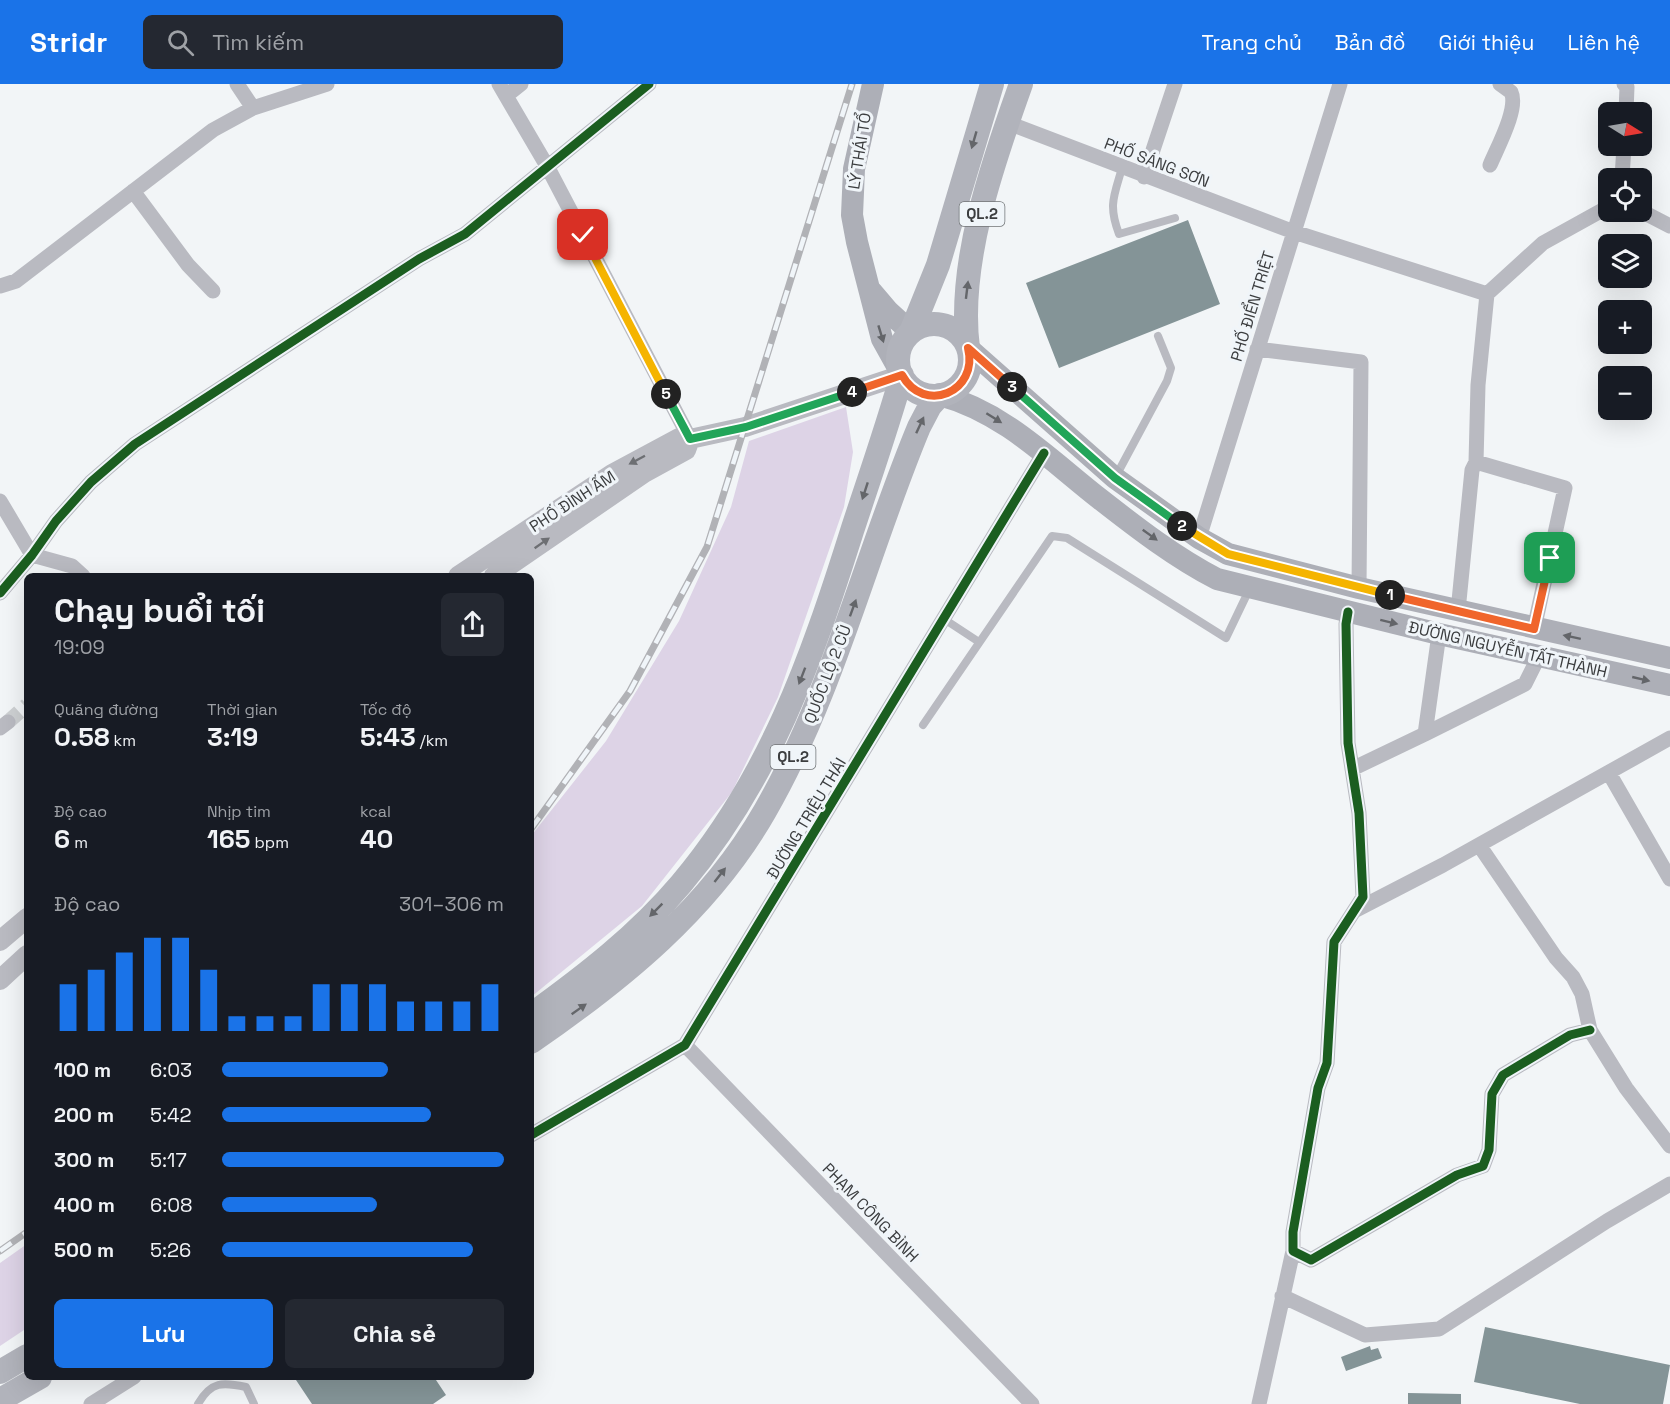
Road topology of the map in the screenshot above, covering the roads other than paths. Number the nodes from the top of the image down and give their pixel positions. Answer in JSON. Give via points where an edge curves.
{"nodes":[{"id":1,"x":237,"y":84,"type":"edge"},
{"id":2,"x":327,"y":84,"type":"edge"},
{"id":3,"x":521,"y":84,"type":"edge"},
{"id":4,"x":649,"y":84,"type":"edge"},
{"id":5,"x":873,"y":84,"type":"edge"},
{"id":6,"x":992,"y":84,"type":"edge"},
{"id":7,"x":1021,"y":84,"type":"edge"},
{"id":8,"x":1175,"y":84,"type":"edge"},
{"id":9,"x":1340,"y":84,"type":"edge"},
{"id":10,"x":1500,"y":84,"type":"edge"},
{"id":11,"x":1624,"y":84,"type":"edge"},
{"id":12,"x":503,"y":90,"type":"edge"},
{"id":13,"x":1626,"y":102,"type":"edge"},
{"id":14,"x":253,"y":108,"type":"junction"},
{"id":15,"x":1008,"y":123,"type":"junction"},
{"id":16,"x":1490,"y":165,"type":"dead end"},
{"id":17,"x":548,"y":166,"type":"junction"},
{"id":18,"x":1122,"y":168,"type":"junction"},
{"id":19,"x":1144,"y":177,"type":"junction"},
{"id":20,"x":133,"y":191,"type":"junction"},
{"id":21,"x":1598,"y":213,"type":"edge"},
{"id":22,"x":1652,"y":217,"type":"edge"},
{"id":23,"x":1175,"y":218,"type":"dead end"},
{"id":24,"x":1670,"y":226,"type":"edge"},
{"id":25,"x":1294,"y":232,"type":"junction"},
{"id":26,"x":0,"y":286,"type":"edge"},
{"id":27,"x":869,"y":288,"type":"junction"},
{"id":28,"x":213,"y":291,"type":"dead end"},
{"id":29,"x":1487,"y":294,"type":"junction"},
{"id":30,"x":911,"y":332,"type":"junction"},
{"id":31,"x":1158,"y":336,"type":"dead end"},
{"id":32,"x":968,"y":348,"type":"junction"},
{"id":33,"x":1257,"y":349,"type":"junction"},
{"id":34,"x":902,"y":375,"type":"junction"},
{"id":35,"x":940,"y":395,"type":"junction"},
{"id":36,"x":690,"y":439,"type":"junction"},
{"id":37,"x":1044,"y":453,"type":"junction"},
{"id":38,"x":1476,"y":462,"type":"junction"},
{"id":39,"x":1115,"y":478,"type":"junction"},
{"id":40,"x":0,"y":501,"type":"edge"},
{"id":41,"x":1198,"y":538,"type":"junction"},
{"id":42,"x":32,"y":555,"type":"junction"},
{"id":43,"x":80,"y":573,"type":"edge"},
{"id":44,"x":463,"y":573,"type":"edge"},
{"id":45,"x":498,"y":573,"type":"edge"},
{"id":46,"x":1250,"y":588,"type":"junction"},
{"id":47,"x":1359,"y":588,"type":"junction"},
{"id":48,"x":0,"y":592,"type":"edge"},
{"id":49,"x":1458,"y":611,"type":"junction"},
{"id":50,"x":1348,"y":612,"type":"junction"},
{"id":51,"x":944,"y":619,"type":"junction"},
{"id":52,"x":1534,"y":629,"type":"junction"},
{"id":53,"x":1439,"y":634,"type":"junction"},
{"id":54,"x":979,"y":642,"type":"junction"},
{"id":55,"x":1539,"y":656,"type":"junction"},
{"id":56,"x":1670,"y":658,"type":"edge"},
{"id":57,"x":1670,"y":685,"type":"edge"},
{"id":58,"x":923,"y":725,"type":"dead end"},
{"id":59,"x":1425,"y":734,"type":"junction"},
{"id":60,"x":1670,"y":738,"type":"edge"},
{"id":61,"x":1352,"y":769,"type":"junction"},
{"id":62,"x":1609,"y":774,"type":"junction"},
{"id":63,"x":1479,"y":845,"type":"junction"},
{"id":64,"x":1670,"y":879,"type":"edge"},
{"id":65,"x":1354,"y":911,"type":"junction"},
{"id":66,"x":24,"y":921,"type":"edge"},
{"id":67,"x":0,"y":941,"type":"edge"},
{"id":68,"x":24,"y":958,"type":"edge"},
{"id":69,"x":0,"y":980,"type":"edge"},
{"id":70,"x":534,"y":1013,"type":"edge"},
{"id":71,"x":1590,"y":1030,"type":"junction"},
{"id":72,"x":534,"y":1040,"type":"edge"},
{"id":73,"x":685,"y":1045,"type":"junction"},
{"id":74,"x":534,"y":1133,"type":"edge"},
{"id":75,"x":1670,"y":1146,"type":"edge"},
{"id":76,"x":1670,"y":1184,"type":"edge"},
{"id":77,"x":1293,"y":1251,"type":"junction"},
{"id":78,"x":1282,"y":1296,"type":"junction"},
{"id":79,"x":24,"y":1358,"type":"edge"},
{"id":80,"x":0,"y":1371,"type":"edge"},
{"id":81,"x":35,"y":1380,"type":"edge"},
{"id":82,"x":129,"y":1380,"type":"edge"},
{"id":83,"x":0,"y":1401,"type":"edge"},
{"id":84,"x":91,"y":1404,"type":"edge"},
{"id":85,"x":198,"y":1404,"type":"edge"},
{"id":86,"x":254,"y":1404,"type":"edge"},
{"id":87,"x":1032,"y":1404,"type":"edge"},
{"id":88,"x":1259,"y":1404,"type":"edge"}],
"edges":[{"from":1,"to":14,"type":"street"},
{"from":2,"to":14,"type":"street"},
{"from":3,"to":12,"type":"street"},
{"from":4,"to":17,"type":"street"},
{"from":5,"to":27,"type":"main road","name":"LÝ THÁI TỔ","via":[[856,152],[852,200],[856,242]]},
{"from":6,"to":30,"type":"main road","number":"QL.2","one_way":true,"via":[[935,274]]},
{"from":7,"to":15,"type":"main road","number":"QL.2"},
{"from":8,"to":19,"type":"street"},
{"from":9,"to":25,"type":"street","name":"PHỐ ĐIỂN TRIỆT"},
{"from":10,"to":16,"type":"street","via":[[1511,92],[1513,103]]},
{"from":11,"to":13,"type":"street"},
{"from":12,"to":17,"type":"street"},
{"from":14,"to":20,"type":"street","via":[[213,130]]},
{"from":15,"to":18,"type":"street","name":"PHỐ SÁNG SƠN"},
{"from":32,"to":15,"type":"main road","number":"QL.2","one_way":true,"via":[[964,309],[969,274],[986,196]]},
{"from":17,"to":36,"type":"street"},
{"from":17,"to":42,"type":"street","via":[[465,234],[409,265],[135,444],[91,482]]},
{"from":18,"to":19,"type":"street","name":"PHỐ SÁNG SƠN"},
{"from":18,"to":23,"type":"lane","via":[[1112,216],[1119,234]]},
{"from":19,"to":25,"type":"street","name":"PHỐ SÁNG SƠN"},
{"from":20,"to":26,"type":"street","via":[[16,281]]},
{"from":20,"to":28,"type":"street","via":[[188,265]]},
{"from":21,"to":29,"type":"street","via":[[1543,243]]},
{"from":22,"to":24,"type":"street"},
{"from":25,"to":29,"type":"street","name":"PHỐ SÁNG SƠN"},
{"from":25,"to":33,"type":"street","name":"PHỐ ĐIỂN TRIỆT"},
{"from":27,"to":30,"type":"main road","name":"LÝ THÁI TỔ"},
{"from":27,"to":34,"type":"main road","name":"LÝ THÁI TỔ","one_way":true,"via":[[882,339]]},
{"from":29,"to":38,"type":"street","via":[[1478,385]]},
{"from":30,"to":32,"type":"main road","via":[[927,324],[944,325],[959,333]]},
{"from":30,"to":34,"type":"main road","number":"QL.2","via":[[899,352]]},
{"from":31,"to":39,"type":"lane","via":[[1171,368]]},
{"from":32,"to":35,"type":"main road","number":"QL.2","via":[[966,378],[952,391]]},
{"from":32,"to":39,"type":"main road","name":"ĐƯỜNG NGUYỄN TẤT THÀNH"},
{"from":33,"to":41,"type":"street","name":"PHỐ ĐIỂN TRIỆT"},
{"from":33,"to":47,"type":"street","via":[[1361,362]]},
{"from":34,"to":35,"type":"main road","via":[[918,392]]},
{"from":34,"to":36,"type":"street","name":"PHỐ ĐÌNH ẤM","via":[[746,427]]},
{"from":34,"to":70,"type":"main road","name":"QUỐC LỘ 2 CŨ","number":"QL.2","one_way":true,"via":[[823,622],[782,724],[742,801],[681,885],[620,947]]},
{"from":35,"to":37,"type":"main road","name":"ĐƯỜNG NGUYỄN TẤT THÀNH","one_way":true,"via":[[987,413]]},
{"from":72,"to":35,"type":"main road","name":"QUỐC LỘ 2 CŨ","number":"QL.2","one_way":true,"via":[[588,1003],[658,944],[704,896],[764,813],[804,734],[919,427]]},
{"from":36,"to":44,"type":"street","name":"PHỐ ĐÌNH ẤM","one_way":true,"via":[[679,438],[612,474]]},
{"from":45,"to":36,"type":"street","name":"PHỐ ĐÌNH ẤM","one_way":true,"via":[[644,473],[686,450]]},
{"from":37,"to":46,"type":"main road","name":"ĐƯỜNG NGUYỄN TẤT THÀNH","one_way":true,"via":[[1191,566],[1217,579]]},
{"from":37,"to":51,"type":"street","name":"ĐƯỜNG TRIỆU THÁI"},
{"from":38,"to":49,"type":"street","via":[[1472,470]]},
{"from":38,"to":52,"type":"street","via":[[1565,488]]},
{"from":39,"to":41,"type":"main road","name":"ĐƯỜNG NGUYỄN TẤT THÀNH"},
{"from":40,"to":42,"type":"street"},
{"from":41,"to":47,"type":"main road","name":"ĐƯỜNG NGUYỄN TẤT THÀNH","via":[[1247,560]]},
{"from":42,"to":43,"type":"street","via":[[72,566]]},
{"from":42,"to":48,"type":"street"},
{"from":46,"to":50,"type":"main road","name":"ĐƯỜNG NGUYỄN TẤT THÀNH"},
{"from":46,"to":54,"type":"lane","via":[[1226,638],[1057,535],[1049,539]]},
{"from":47,"to":49,"type":"main road","name":"ĐƯỜNG NGUYỄN TẤT THÀNH"},
{"from":49,"to":52,"type":"main road","name":"ĐƯỜNG NGUYỄN TẤT THÀNH"},
{"from":50,"to":53,"type":"main road","name":"ĐƯỜNG NGUYỄN TẤT THÀNH","one_way":true},
{"from":50,"to":61,"type":"street","via":[[1348,742]]},
{"from":51,"to":54,"type":"lane"},
{"from":51,"to":73,"type":"street","name":"ĐƯỜNG TRIỆU THÁI"},
{"from":56,"to":52,"type":"main road","name":"ĐƯỜNG NGUYỄN TẤT THÀNH","one_way":true},
{"from":53,"to":55,"type":"main road","name":"ĐƯỜNG NGUYỄN TẤT THÀNH"},
{"from":53,"to":59,"type":"street"},
{"from":54,"to":58,"type":"lane"},
{"from":55,"to":57,"type":"main road","name":"ĐƯỜNG NGUYỄN TẤT THÀNH","one_way":true},
{"from":55,"to":59,"type":"street","via":[[1525,684]]},
{"from":59,"to":61,"type":"street"},
{"from":60,"to":62,"type":"street"},
{"from":61,"to":65,"type":"street","via":[[1359,813],[1363,897]]},
{"from":62,"to":63,"type":"street"},
{"from":62,"to":64,"type":"street"},
{"from":63,"to":65,"type":"street"},
{"from":63,"to":71,"type":"street","via":[[1573,977],[1582,994]]},
{"from":65,"to":77,"type":"street","via":[[1334,942],[1327,1063],[1318,1088]]},
{"from":66,"to":67,"type":"street"},
{"from":68,"to":69,"type":"street"},
{"from":71,"to":75,"type":"street","via":[[1626,1088]]},
{"from":71,"to":77,"type":"street","via":[[1570,1035],[1503,1076],[1492,1094],[1489,1150],[1483,1166],[1457,1175],[1311,1260]]},
{"from":73,"to":74,"type":"street","name":"ĐƯỜNG TRIỆU THÁI"},
{"from":73,"to":87,"type":"street","name":"PHẠM CÔNG BÌNH"},
{"from":76,"to":78,"type":"street","via":[[1439,1329],[1365,1335]]},
{"from":77,"to":78,"type":"street"},
{"from":78,"to":88,"type":"street"},
{"from":79,"to":80,"type":"main road"},
{"from":81,"to":83,"type":"main road"},
{"from":82,"to":84,"type":"street"},
{"from":85,"to":86,"type":"lane","via":[[205,1392],[226,1382],[246,1388]]}]}
